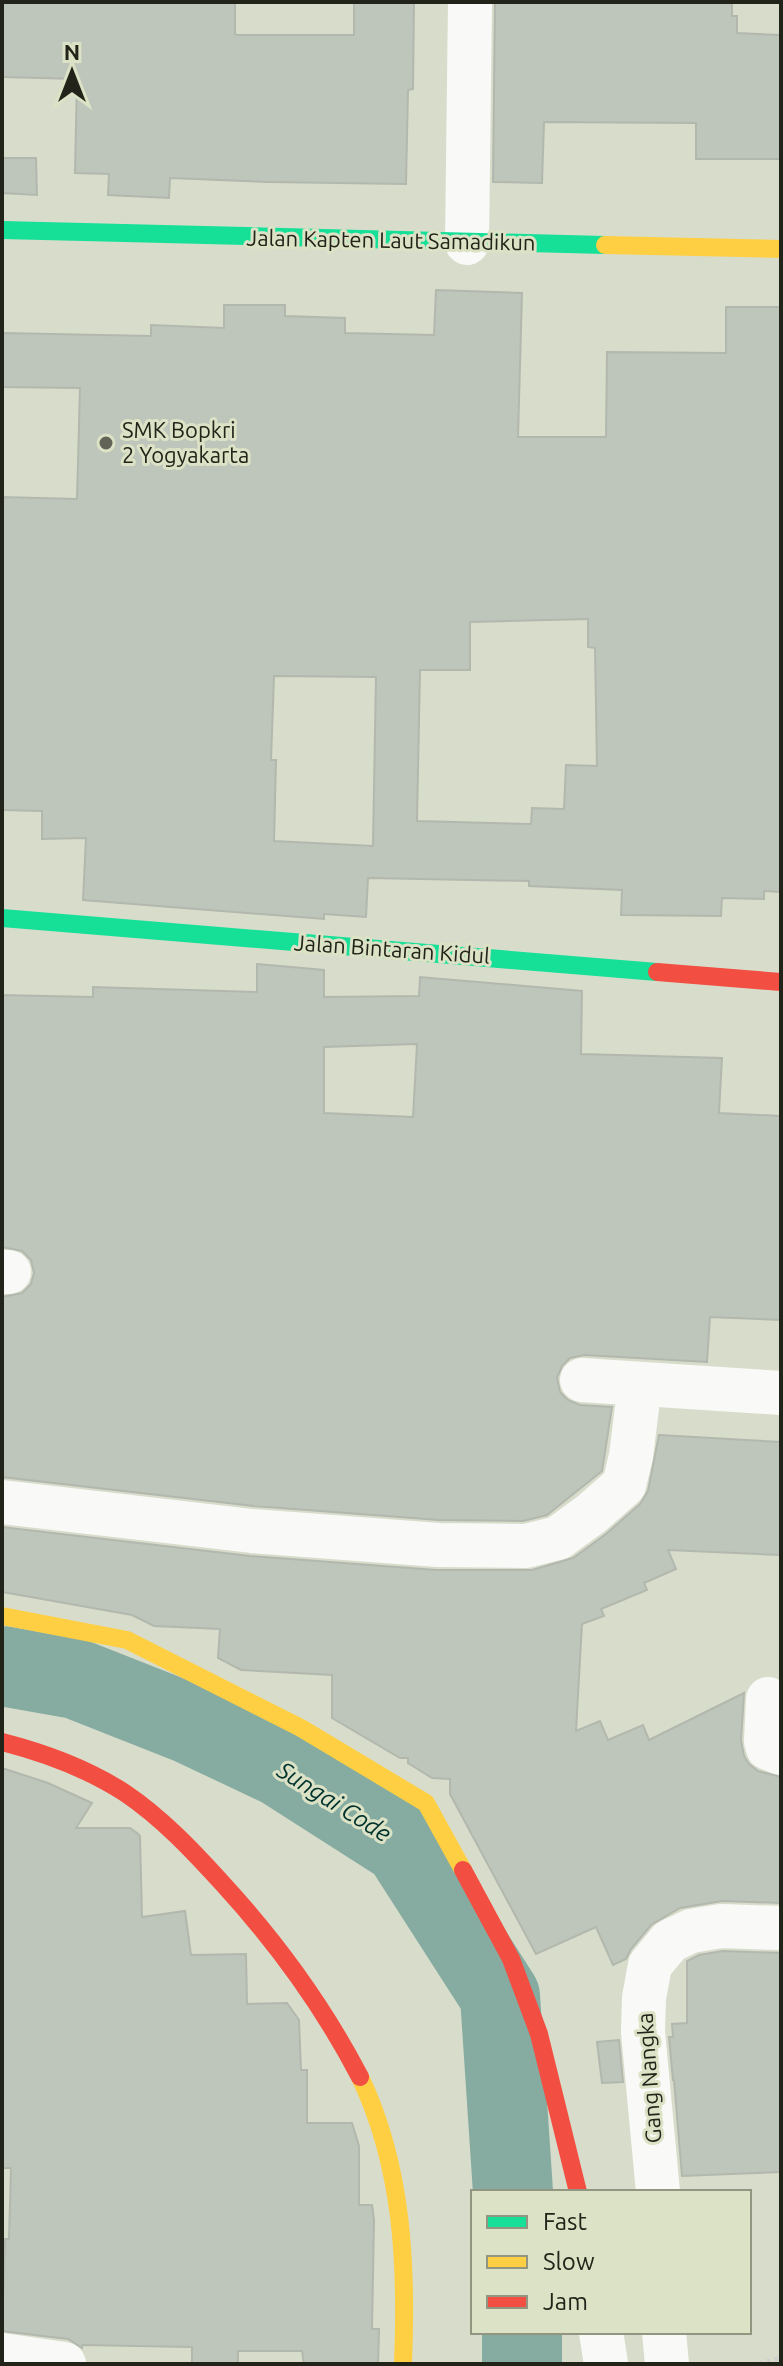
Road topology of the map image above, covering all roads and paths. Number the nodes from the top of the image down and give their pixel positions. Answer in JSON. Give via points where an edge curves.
{"nodes":[{"id":1,"x":470,"y":2,"type":"edge"},
{"id":2,"x":2,"y":230,"type":"edge"},
{"id":3,"x":467,"y":243,"type":"junction"},
{"id":4,"x":781,"y":249,"type":"edge"},
{"id":5,"x":2,"y":918,"type":"edge"},
{"id":6,"x":781,"y":982,"type":"edge"},
{"id":7,"x":582,"y":1380,"type":"dead end"},
{"id":8,"x":640,"y":1384,"type":"junction"},
{"id":9,"x":781,"y":1393,"type":"edge"},
{"id":10,"x":2,"y":1502,"type":"edge"},
{"id":11,"x":2,"y":1616,"type":"edge"},
{"id":12,"x":768,"y":1699,"type":"dead end"},
{"id":13,"x":2,"y":1742,"type":"edge"},
{"id":14,"x":781,"y":1753,"type":"edge"},
{"id":15,"x":781,"y":1928,"type":"edge"},
{"id":16,"x":578,"y":2190,"type":"edge"},
{"id":17,"x":658,"y":2190,"type":"edge"},
{"id":18,"x":601,"y":2334,"type":"edge"},
{"id":19,"x":664,"y":2334,"type":"edge"},
{"id":20,"x":2,"y":2355,"type":"edge"},
{"id":21,"x":781,"y":2358,"type":"edge"},
{"id":22,"x":64,"y":2364,"type":"edge"},
{"id":23,"x":403,"y":2364,"type":"edge"},
{"id":24,"x":606,"y":2364,"type":"edge"},
{"id":25,"x":667,"y":2364,"type":"edge"},
{"id":26,"x":759,"y":2364,"type":"edge"}],
"edges":[{"from":1,"to":3,"type":"street"},
{"from":2,"to":3,"type":"street","name":"Jalan Kapten Laut Samadikun"},
{"from":3,"to":4,"type":"street","name":"Jalan Kapten Laut Samadikun"},
{"from":5,"to":6,"type":"street","name":"Jalan Bintaran Kidul"},
{"from":7,"to":8,"type":"street"},
{"from":8,"to":9,"type":"street"},
{"from":8,"to":10,"type":"street","via":[[624,1485],[558,1538],[526,1546],[252,1531]]},
{"from":11,"to":16,"type":"street","via":[[127,1640],[301,1728],[426,1803],[511,1959],[539,2034]]},
{"from":12,"to":14,"type":"street","via":[[766,1741],[768,1748]]},
{"from":13,"to":23,"type":"street","via":[[111,1785],[155,1816],[236,1897],[284,1955],[335,2031],[389,2157],[403,2266]]},
{"from":15,"to":17,"type":"street","name":"Gang Nangka","via":[[691,1931],[670,1941],[650,1965],[643,2032]]},
{"from":18,"to":24,"type":"street"},
{"from":19,"to":25,"type":"street"},
{"from":20,"to":22,"type":"street"},
{"from":21,"to":26,"type":"path"}]}
